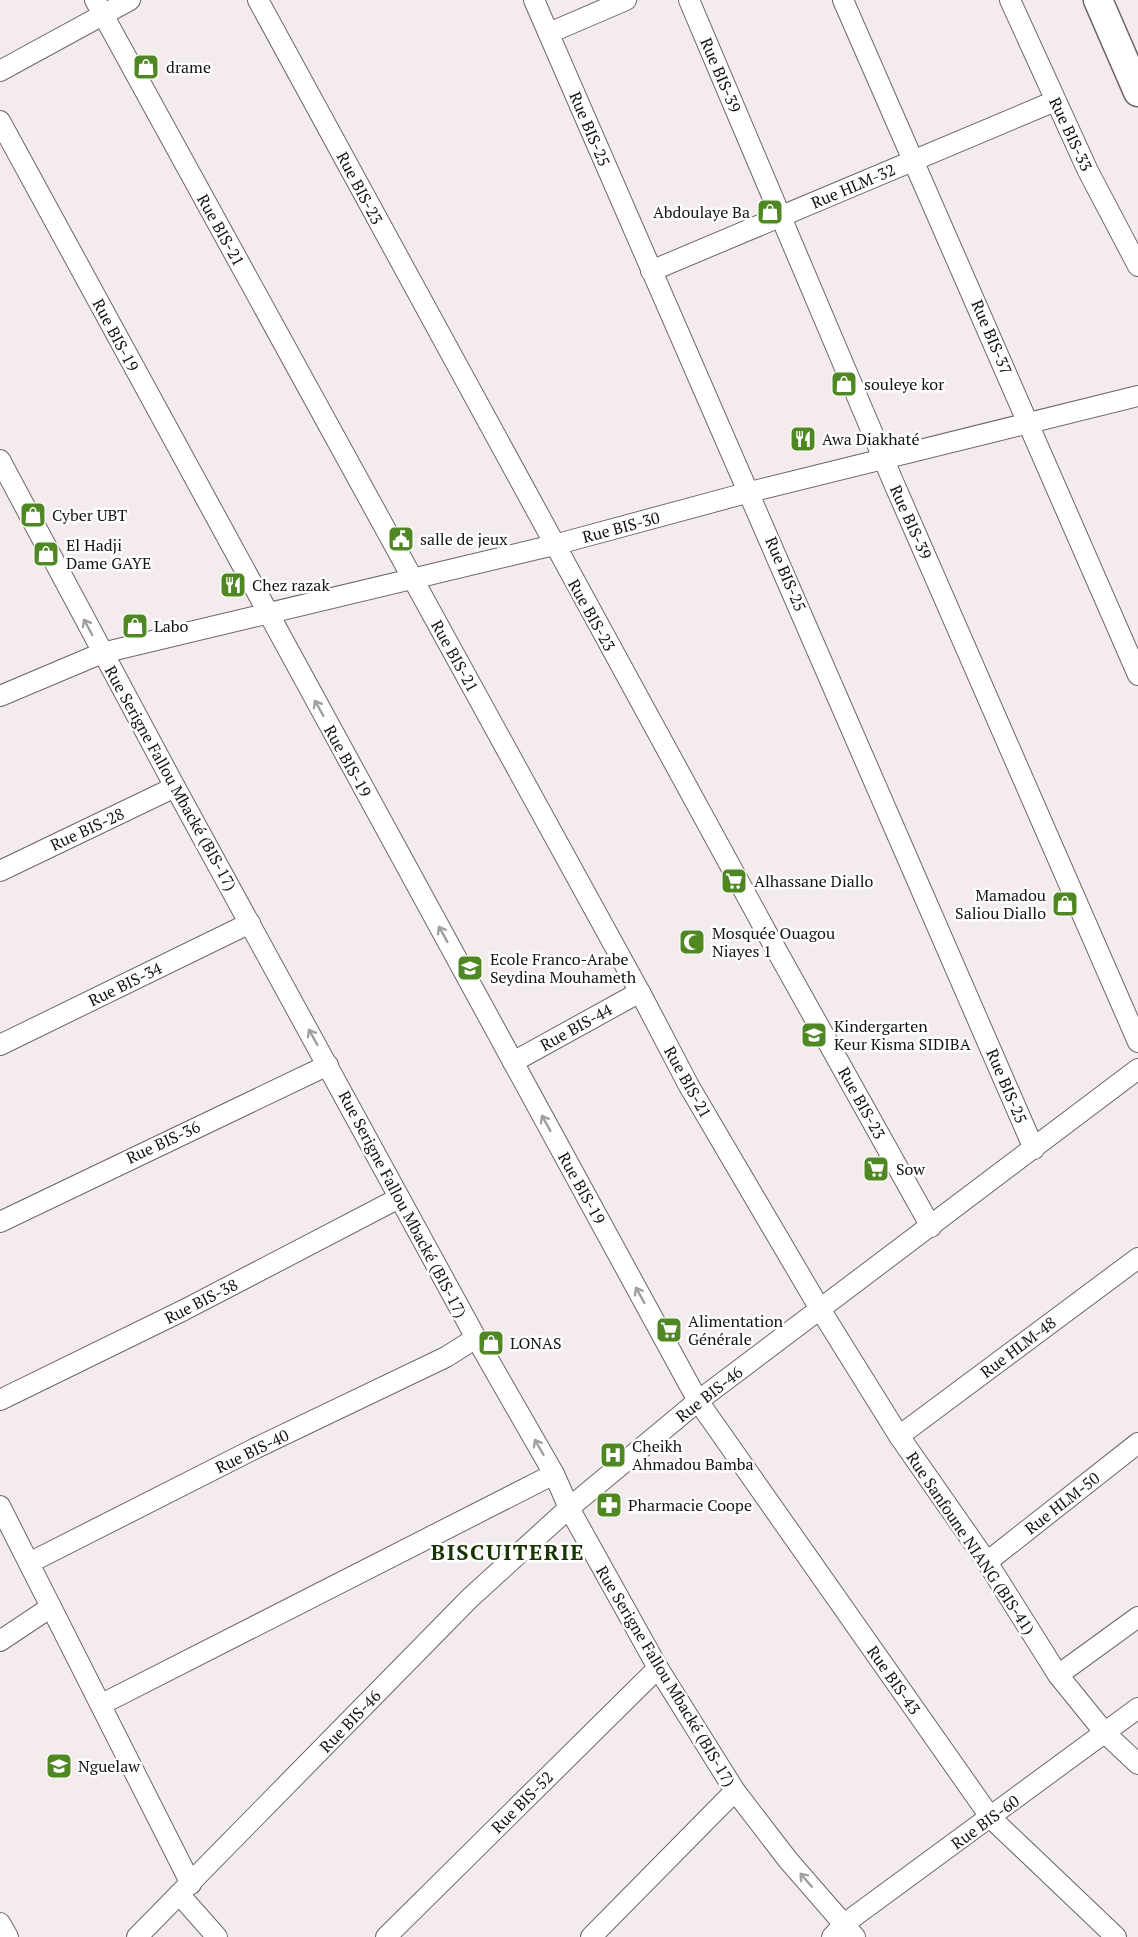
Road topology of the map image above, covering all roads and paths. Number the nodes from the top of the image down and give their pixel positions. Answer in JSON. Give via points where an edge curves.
{"nodes":[{"id":1,"x":130,"y":0,"type":"edge"},
{"id":2,"x":258,"y":0,"type":"edge"},
{"id":3,"x":534,"y":0,"type":"edge"},
{"id":4,"x":626,"y":0,"type":"edge"},
{"id":5,"x":689,"y":0,"type":"edge"},
{"id":6,"x":843,"y":0,"type":"edge"},
{"id":7,"x":1010,"y":0,"type":"edge"},
{"id":8,"x":1098,"y":0,"type":"edge"},
{"id":9,"x":99,"y":7,"type":"edge"},
{"id":10,"x":549,"y":33,"type":"junction"},
{"id":11,"x":0,"y":71,"type":"edge"},
{"id":12,"x":1138,"y":93,"type":"edge"},
{"id":13,"x":1055,"y":101,"type":"junction"},
{"id":14,"x":0,"y":121,"type":"edge"},
{"id":15,"x":915,"y":160,"type":"junction"},
{"id":16,"x":781,"y":216,"type":"junction"},
{"id":17,"x":1138,"y":266,"type":"edge"},
{"id":18,"x":651,"y":271,"type":"junction"},
{"id":19,"x":1138,"y":396,"type":"edge"},
{"id":20,"x":1029,"y":424,"type":"junction"},
{"id":21,"x":0,"y":460,"type":"edge"},
{"id":22,"x":884,"y":461,"type":"junction"},
{"id":23,"x":750,"y":492,"type":"junction"},
{"id":24,"x":554,"y":545,"type":"junction"},
{"id":25,"x":412,"y":579,"type":"junction"},
{"id":26,"x":268,"y":614,"type":"junction"},
{"id":27,"x":102,"y":653,"type":"junction"},
{"id":28,"x":1138,"y":675,"type":"edge"},
{"id":29,"x":0,"y":696,"type":"edge"},
{"id":30,"x":175,"y":787,"type":"junction"},
{"id":31,"x":0,"y":871,"type":"edge"},
{"id":32,"x":250,"y":923,"type":"junction"},
{"id":33,"x":640,"y":992,"type":"junction"},
{"id":34,"x":1138,"y":1042,"type":"edge"},
{"id":35,"x":0,"y":1045,"type":"edge"},
{"id":36,"x":513,"y":1062,"type":"junction"},
{"id":37,"x":328,"y":1065,"type":"junction"},
{"id":38,"x":1138,"y":1069,"type":"edge"},
{"id":39,"x":1034,"y":1149,"type":"junction"},
{"id":40,"x":399,"y":1198,"type":"junction"},
{"id":41,"x":0,"y":1222,"type":"edge"},
{"id":42,"x":931,"y":1227,"type":"junction"},
{"id":43,"x":1138,"y":1258,"type":"edge"},
{"id":44,"x":820,"y":1309,"type":"junction"},
{"id":45,"x":476,"y":1338,"type":"junction"},
{"id":46,"x":0,"y":1400,"type":"edge"},
{"id":47,"x":698,"y":1401,"type":"junction"},
{"id":48,"x":899,"y":1436,"type":"junction"},
{"id":49,"x":1138,"y":1443,"type":"edge"},
{"id":50,"x":555,"y":1474,"type":"junction"},
{"id":51,"x":0,"y":1506,"type":"edge"},
{"id":52,"x":569,"y":1508,"type":"junction"},
{"id":53,"x":987,"y":1562,"type":"junction"},
{"id":54,"x":29,"y":1563,"type":"junction"},
{"id":55,"x":51,"y":1607,"type":"junction"},
{"id":56,"x":1138,"y":1617,"type":"edge"},
{"id":57,"x":0,"y":1641,"type":"edge"},
{"id":58,"x":658,"y":1668,"type":"junction"},
{"id":59,"x":1058,"y":1675,"type":"junction"},
{"id":60,"x":102,"y":1704,"type":"junction"},
{"id":61,"x":1138,"y":1708,"type":"edge"},
{"id":62,"x":1105,"y":1733,"type":"junction"},
{"id":63,"x":1138,"y":1764,"type":"edge"},
{"id":64,"x":735,"y":1791,"type":"junction"},
{"id":65,"x":991,"y":1818,"type":"junction"},
{"id":66,"x":185,"y":1889,"type":"junction"},
{"id":67,"x":0,"y":1923,"type":"edge"},
{"id":68,"x":844,"y":1933,"type":"edge"},
{"id":69,"x":8,"y":1937,"type":"edge"},
{"id":70,"x":137,"y":1937,"type":"edge"},
{"id":71,"x":217,"y":1937,"type":"edge"},
{"id":72,"x":386,"y":1937,"type":"edge"},
{"id":73,"x":591,"y":1937,"type":"edge"},
{"id":74,"x":1116,"y":1937,"type":"edge"}],
"edges":[{"from":1,"to":9,"type":"street"},
{"from":2,"to":24,"type":"street","name":"Rue BIS-23"},
{"from":3,"to":10,"type":"street","name":"Rue BIS-25"},
{"from":4,"to":10,"type":"street"},
{"from":5,"to":16,"type":"street","name":"Rue BIS-39"},
{"from":6,"to":15,"type":"street","name":"Rue BIS-37"},
{"from":7,"to":13,"type":"street","name":"Rue BIS-33"},
{"from":8,"to":12,"type":"street"},
{"from":9,"to":11,"type":"street"},
{"from":9,"to":25,"type":"street","name":"Rue BIS-21"},
{"from":10,"to":18,"type":"street","name":"Rue BIS-25"},
{"from":13,"to":15,"type":"street","name":"Rue HLM-32"},
{"from":13,"to":17,"type":"street","name":"Rue BIS-33"},
{"from":14,"to":26,"type":"street","name":"Rue BIS-19"},
{"from":15,"to":16,"type":"street","name":"Rue HLM-32"},
{"from":15,"to":20,"type":"street","name":"Rue BIS-37"},
{"from":16,"to":18,"type":"street","name":"Rue HLM-32"},
{"from":16,"to":22,"type":"street","name":"Rue BIS-39"},
{"from":18,"to":23,"type":"street","name":"Rue BIS-25"},
{"from":19,"to":20,"type":"street","name":"Rue BIS-30"},
{"from":20,"to":22,"type":"street","name":"Rue BIS-30"},
{"from":20,"to":28,"type":"street","name":"Rue BIS-37"},
{"from":27,"to":21,"type":"street","name":"Rue Serigne Fallou Mbacké (BIS-17)","one_way":true},
{"from":22,"to":23,"type":"street","name":"Rue BIS-30"},
{"from":22,"to":34,"type":"street","name":"Rue BIS-39"},
{"from":23,"to":24,"type":"street","name":"Rue BIS-30"},
{"from":23,"to":39,"type":"street","name":"Rue BIS-25"},
{"from":24,"to":25,"type":"street","name":"Rue BIS-30"},
{"from":24,"to":42,"type":"street","name":"Rue BIS-23"},
{"from":25,"to":26,"type":"street","name":"Rue BIS-30"},
{"from":25,"to":33,"type":"street","name":"Rue BIS-21"},
{"from":26,"to":27,"type":"street","name":"Rue BIS-30"},
{"from":36,"to":26,"type":"street","name":"Rue BIS-19","one_way":true},
{"from":27,"to":29,"type":"street","name":"Rue BIS-30"},
{"from":27,"to":30,"type":"street","name":"Rue Serigne Fallou Mbacké (BIS-17)"},
{"from":30,"to":31,"type":"street","name":"Rue BIS-28"},
{"from":30,"to":32,"type":"street","name":"Rue Serigne Fallou Mbacké (BIS-17)"},
{"from":32,"to":35,"type":"street","name":"Rue BIS-34"},
{"from":37,"to":32,"type":"street","name":"Rue Serigne Fallou Mbacké (BIS-17)","one_way":true},
{"from":33,"to":36,"type":"street","name":"Rue BIS-44"},
{"from":33,"to":44,"type":"street","name":"Rue BIS-21","via":[[688,1086]]},
{"from":47,"to":36,"type":"street","name":"Rue BIS-19","one_way":true},
{"from":37,"to":40,"type":"street","name":"Rue Serigne Fallou Mbacké (BIS-17)"},
{"from":37,"to":41,"type":"street","name":"Rue BIS-36"},
{"from":38,"to":39,"type":"street","name":"Rue BIS-46"},
{"from":39,"to":42,"type":"street","name":"Rue BIS-46"},
{"from":40,"to":45,"type":"street","name":"Rue Serigne Fallou Mbacké (BIS-17)"},
{"from":40,"to":46,"type":"street","name":"Rue BIS-38"},
{"from":42,"to":44,"type":"street","name":"Rue BIS-46"},
{"from":43,"to":48,"type":"street","name":"Rue HLM-48"},
{"from":44,"to":47,"type":"street","name":"Rue BIS-46"},
{"from":44,"to":48,"type":"street","name":"Rue Sanfoune NIANG (BIS-41)"},
{"from":50,"to":45,"type":"street","name":"Rue Serigne Fallou Mbacké (BIS-17)","one_way":true},
{"from":45,"to":54,"type":"street","name":"Rue BIS-40","via":[[446,1357]]},
{"from":47,"to":52,"type":"street","name":"Rue BIS-46"},
{"from":47,"to":65,"type":"street","name":"Rue BIS-43"},
{"from":48,"to":53,"type":"street","name":"Rue Sanfoune NIANG (BIS-41)"},
{"from":49,"to":53,"type":"street","name":"Rue HLM-50"},
{"from":50,"to":52,"type":"street","name":"Rue Serigne Fallou Mbacké (BIS-17)"},
{"from":50,"to":60,"type":"street"},
{"from":51,"to":54,"type":"street"},
{"from":52,"to":58,"type":"street","name":"Rue Serigne Fallou Mbacké (BIS-17)"},
{"from":52,"to":66,"type":"street","name":"Rue BIS-46","via":[[470,1598]]},
{"from":53,"to":59,"type":"street","name":"Rue Sanfoune NIANG (BIS-41)"},
{"from":54,"to":55,"type":"street"},
{"from":55,"to":57,"type":"street"},
{"from":55,"to":60,"type":"street"},
{"from":56,"to":59,"type":"street"},
{"from":58,"to":64,"type":"street","name":"Rue Serigne Fallou Mbacké (BIS-17)"},
{"from":58,"to":72,"type":"street","name":"Rue BIS-52"},
{"from":59,"to":62,"type":"street","name":"Rue Sanfoune NIANG (BIS-41)"},
{"from":60,"to":66,"type":"street"},
{"from":61,"to":62,"type":"street","name":"Rue BIS-60"},
{"from":62,"to":63,"type":"street","name":"Rue Sanfoune NIANG (BIS-41)"},
{"from":62,"to":65,"type":"street","name":"Rue BIS-60"},
{"from":68,"to":64,"type":"street","name":"Rue Serigne Fallou Mbacké (BIS-17)","one_way":true},
{"from":64,"to":73,"type":"street"},
{"from":65,"to":68,"type":"street","name":"Rue BIS-60"},
{"from":65,"to":74,"type":"street","name":"Rue BIS-43"},
{"from":66,"to":70,"type":"street","name":"Rue BIS-46"},
{"from":66,"to":71,"type":"street"},
{"from":67,"to":69,"type":"street"}]}
